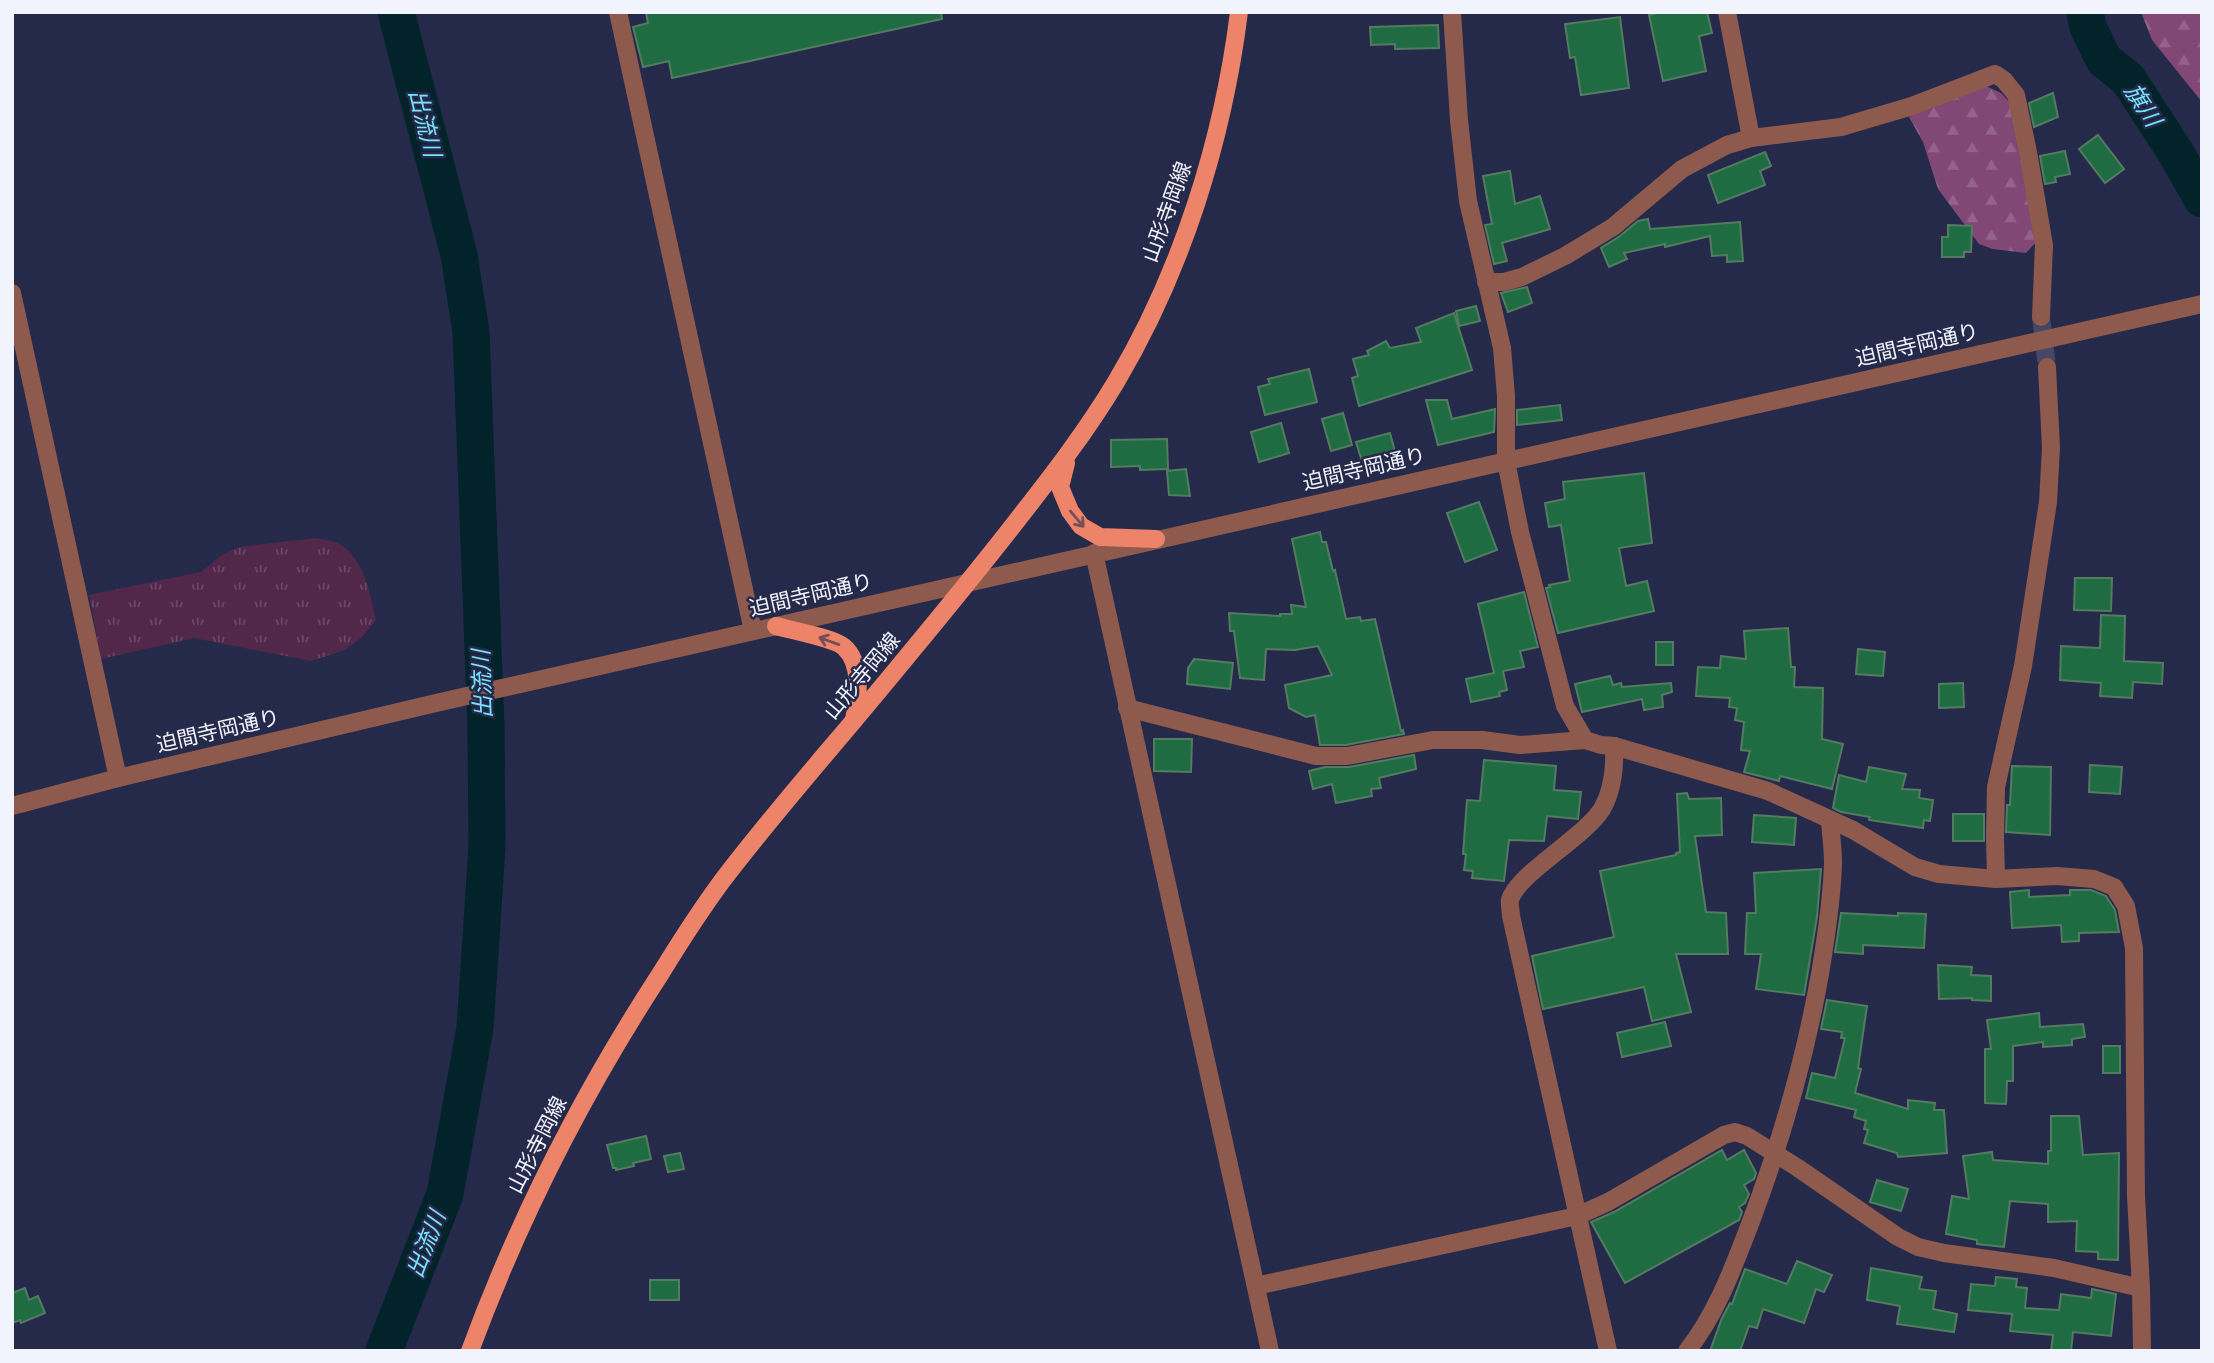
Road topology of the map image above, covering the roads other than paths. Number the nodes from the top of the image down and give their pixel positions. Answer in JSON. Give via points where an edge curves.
{"nodes":[{"id":1,"x":618,"y":12,"type":"edge"},
{"id":2,"x":1239,"y":12,"type":"edge"},
{"id":3,"x":1452,"y":12,"type":"edge"},
{"id":4,"x":1727,"y":12,"type":"edge"},
{"id":5,"x":1751,"y":138,"type":"junction"},
{"id":6,"x":1486,"y":282,"type":"junction"},
{"id":7,"x":12,"y":293,"type":"edge"},
{"id":8,"x":2202,"y":304,"type":"edge"},
{"id":9,"x":2041,"y":317,"type":"tunnel mouth"},
{"id":10,"x":2047,"y":367,"type":"tunnel mouth"},
{"id":11,"x":1067,"y":456,"type":"junction"},
{"id":12,"x":1506,"y":461,"type":"junction"},
{"id":13,"x":1156,"y":539,"type":"junction"},
{"id":14,"x":1094,"y":553,"type":"junction"},
{"id":15,"x":970,"y":582,"type":"junction"},
{"id":16,"x":776,"y":626,"type":"junction"},
{"id":17,"x":753,"y":631,"type":"junction"},
{"id":18,"x":1128,"y":708,"type":"junction"},
{"id":19,"x":854,"y":720,"type":"junction"},
{"id":20,"x":1585,"y":740,"type":"junction"},
{"id":21,"x":1614,"y":746,"type":"junction"},
{"id":22,"x":118,"y":778,"type":"junction"},
{"id":23,"x":12,"y":806,"type":"edge"},
{"id":24,"x":1830,"y":821,"type":"junction"},
{"id":25,"x":1996,"y":879,"type":"junction"},
{"id":26,"x":1776,"y":1155,"type":"junction"},
{"id":27,"x":1577,"y":1216,"type":"junction"},
{"id":28,"x":1256,"y":1286,"type":"junction"},
{"id":29,"x":2141,"y":1288,"type":"junction"},
{"id":30,"x":470,"y":1351,"type":"edge"},
{"id":31,"x":1270,"y":1351,"type":"edge"},
{"id":32,"x":1608,"y":1351,"type":"edge"},
{"id":33,"x":1686,"y":1351,"type":"edge"},
{"id":34,"x":2142,"y":1351,"type":"edge"}],
"edges":[{"from":1,"to":17,"type":"street"},
{"from":2,"to":11,"type":"main road","name":"山形寺岡線","via":[[1216,141],[1158,303],[1116,382]]},
{"from":3,"to":6,"type":"street","via":[[1468,201]]},
{"from":4,"to":5,"type":"street"},
{"from":5,"to":6,"type":"street","via":[[1682,169],[1613,227],[1565,256],[1504,282]]},
{"from":5,"to":9,"type":"street","via":[[1841,127],[1995,74],[2016,95],[2028,152],[2043,245]]},
{"from":6,"to":12,"type":"street","via":[[1502,348]]},
{"from":7,"to":22,"type":"street"},
{"from":8,"to":12,"type":"street","name":"迫間寺岡通り"},
{"from":10,"to":25,"type":"street","via":[[2048,502],[2023,666],[1996,787]]},
{"from":11,"to":13,"type":"main road","one_way":true,"via":[[1060,487],[1081,526],[1100,537]]},
{"from":11,"to":15,"type":"main road","name":"山形寺岡線"},
{"from":12,"to":13,"type":"street","name":"迫間寺岡通り"},
{"from":12,"to":20,"type":"street","via":[[1562,697]]},
{"from":13,"to":14,"type":"street","name":"迫間寺岡通り"},
{"from":14,"to":15,"type":"street","name":"迫間寺岡通り"},
{"from":14,"to":18,"type":"street"},
{"from":15,"to":16,"type":"street","name":"迫間寺岡通り"},
{"from":15,"to":19,"type":"main road","name":"山形寺岡線"},
{"from":16,"to":17,"type":"street","name":"迫間寺岡通り"},
{"from":19,"to":16,"type":"main road","one_way":true,"via":[[858,694],[854,665],[843,646]]},
{"from":17,"to":22,"type":"street","name":"迫間寺岡通り"},
{"from":18,"to":20,"type":"street","via":[[1316,756],[1347,756],[1433,740],[1520,745]]},
{"from":18,"to":28,"type":"street"},
{"from":19,"to":30,"type":"main road","name":"山形寺岡線","via":[[720,884],[621,1035],[516,1237]]},
{"from":20,"to":21,"type":"street"},
{"from":21,"to":24,"type":"street","via":[[1768,791]]},
{"from":21,"to":27,"type":"street","via":[[1612,785],[1602,809],[1531,874],[1510,900]]},
{"from":22,"to":23,"type":"street","name":"迫間寺岡通り"},
{"from":24,"to":25,"type":"street","via":[[1914,867]]},
{"from":24,"to":26,"type":"street","via":[[1833,863],[1825,941],[1812,1017]]},
{"from":25,"to":29,"type":"street","via":[[2057,876],[2094,880],[2114,887],[2126,906],[2134,948]]},
{"from":26,"to":27,"type":"street","via":[[1747,1136],[1724,1135]]},
{"from":26,"to":29,"type":"street","via":[[1918,1247],[2054,1268]]},
{"from":26,"to":33,"type":"street","via":[[1715,1309]]},
{"from":27,"to":28,"type":"street"},
{"from":27,"to":32,"type":"street"},
{"from":28,"to":31,"type":"street"},
{"from":29,"to":34,"type":"street"}]}
